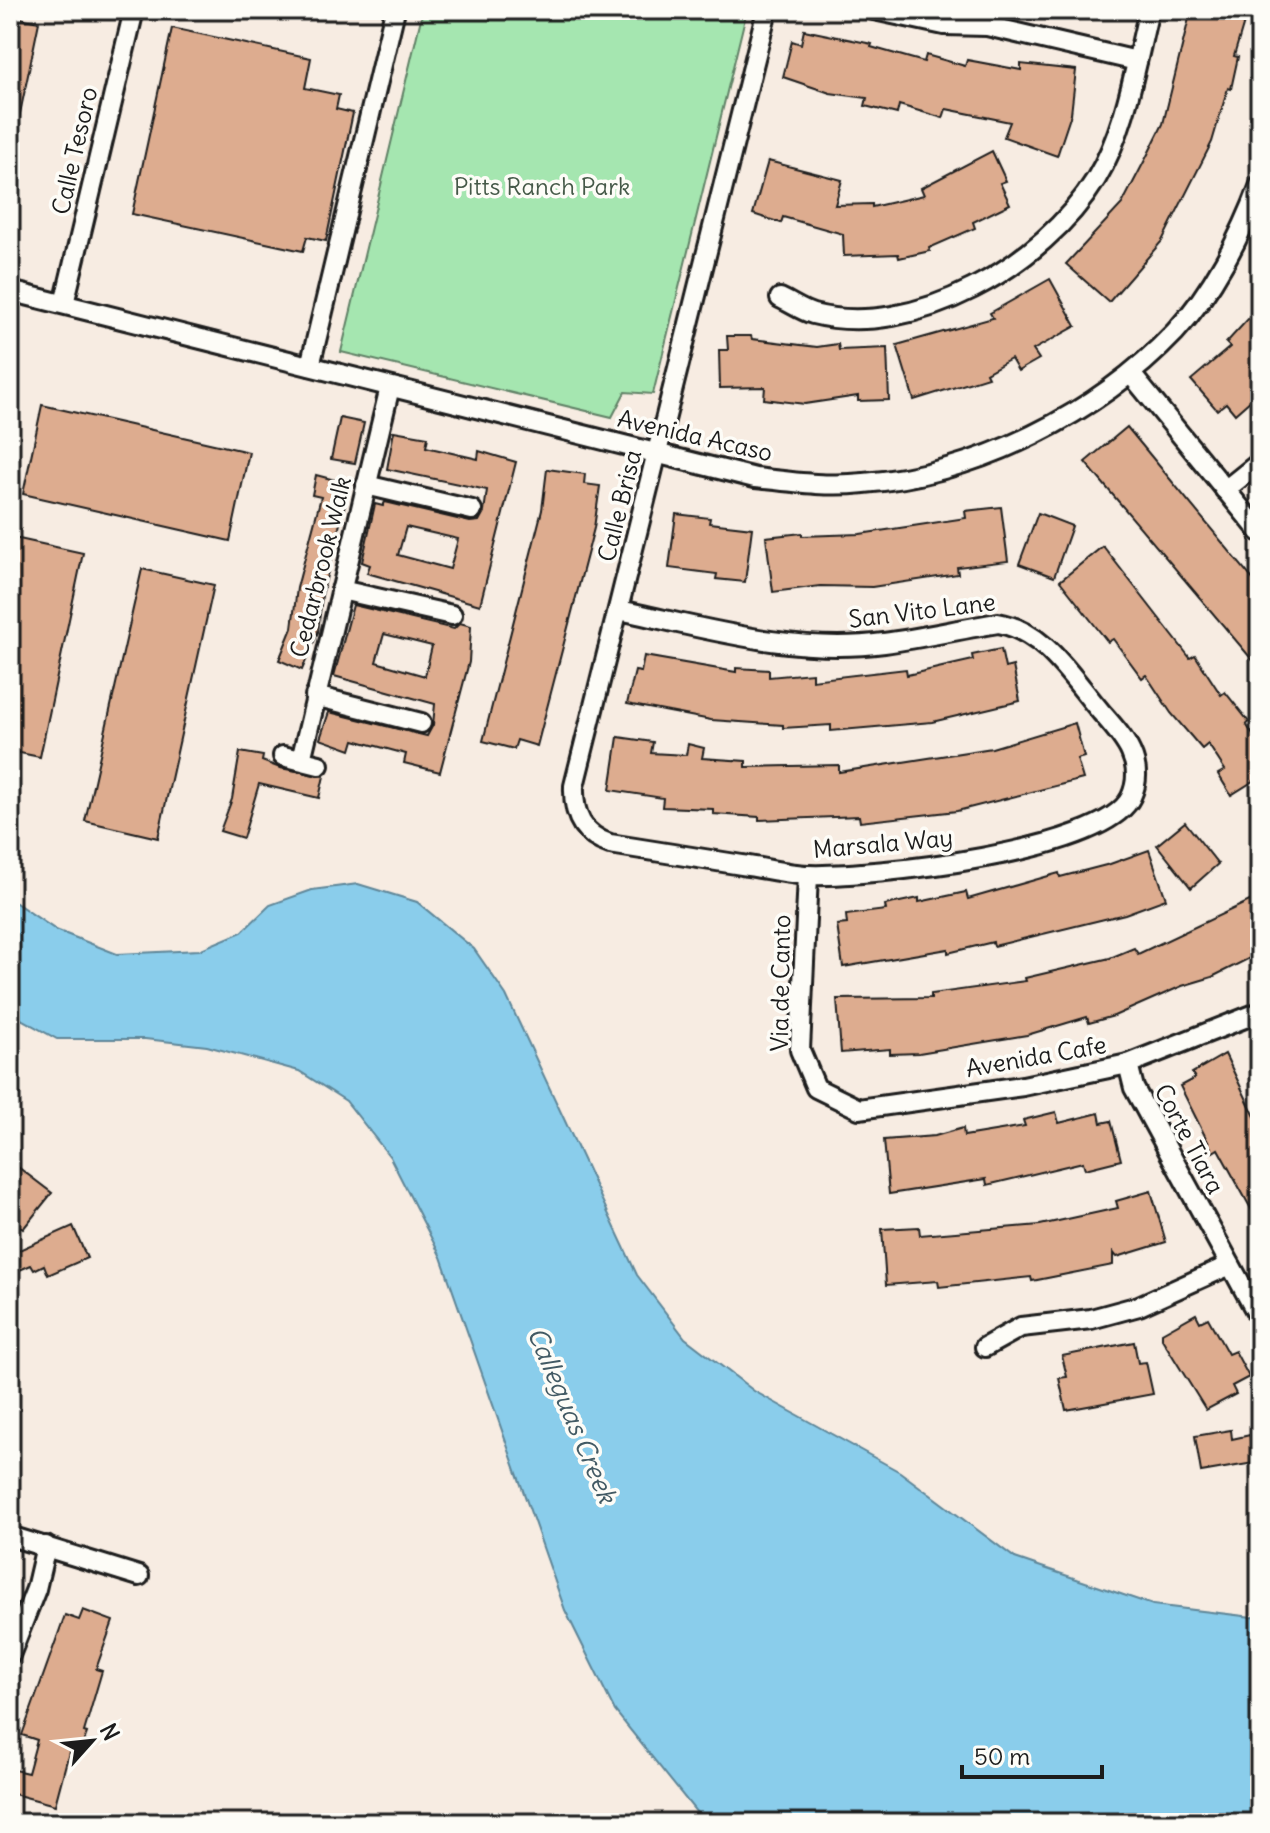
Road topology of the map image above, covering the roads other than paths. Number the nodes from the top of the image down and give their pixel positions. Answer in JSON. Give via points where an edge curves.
{"nodes":[{"id":1,"x":134,"y":10,"type":"edge"},
{"id":2,"x":395,"y":10,"type":"edge"},
{"id":3,"x":767,"y":10,"type":"edge"},
{"id":4,"x":874,"y":10,"type":"edge"},
{"id":5,"x":1149,"y":10,"type":"edge"},
{"id":6,"x":1137,"y":61,"type":"junction"},
{"id":7,"x":1260,"y":185,"type":"edge"},
{"id":8,"x":10,"y":291,"type":"edge"},
{"id":9,"x":780,"y":298,"type":"dead end"},
{"id":10,"x":64,"y":304,"type":"junction"},
{"id":11,"x":310,"y":366,"type":"junction"},
{"id":12,"x":1131,"y":374,"type":"junction"},
{"id":13,"x":390,"y":387,"type":"junction"},
{"id":14,"x":658,"y":452,"type":"junction"},
{"id":15,"x":1260,"y":462,"type":"edge"},
{"id":16,"x":366,"y":485,"type":"junction"},
{"id":17,"x":1225,"y":490,"type":"junction"},
{"id":18,"x":472,"y":510,"type":"dead end"},
{"id":19,"x":1260,"y":532,"type":"edge"},
{"id":20,"x":341,"y":590,"type":"junction"},
{"id":21,"x":619,"y":610,"type":"junction"},
{"id":22,"x":452,"y":615,"type":"dead end"},
{"id":23,"x":315,"y":696,"type":"junction"},
{"id":24,"x":421,"y":723,"type":"dead end"},
{"id":25,"x":301,"y":760,"type":"dead end"},
{"id":26,"x":1131,"y":797,"type":"joint"},
{"id":27,"x":582,"y":826,"type":"joint"},
{"id":28,"x":808,"y":875,"type":"junction"},
{"id":29,"x":1260,"y":1012,"type":"edge"},
{"id":30,"x":1128,"y":1064,"type":"junction"},
{"id":31,"x":816,"y":1088,"type":"joint"},
{"id":32,"x":1230,"y":1265,"type":"junction"},
{"id":33,"x":1260,"y":1319,"type":"edge"},
{"id":34,"x":985,"y":1347,"type":"dead end"},
{"id":35,"x":10,"y":1536,"type":"edge"},
{"id":36,"x":46,"y":1546,"type":"junction"},
{"id":37,"x":139,"y":1576,"type":"dead end"},
{"id":38,"x":10,"y":1655,"type":"edge"}],
"edges":[{"from":1,"to":10,"type":"street","name":"Calle Tesoro"},
{"from":2,"to":11,"type":"street"},
{"from":3,"to":14,"type":"street","name":"Calle Brisa"},
{"from":4,"to":6,"type":"street","via":[[944,25],[987,26]]},
{"from":5,"to":6,"type":"street"},
{"from":6,"to":9,"type":"street","via":[[1120,125],[1097,178],[1053,235],[1023,258],[965,292],[901,312],[858,318],[812,314]]},
{"from":7,"to":12,"type":"street","name":"Avenida Acaso","via":[[1230,250],[1192,312]]},
{"from":8,"to":10,"type":"street","name":"Avenida Acaso"},
{"from":10,"to":11,"type":"street","name":"Avenida Acaso"},
{"from":11,"to":13,"type":"street","name":"Avenida Acaso"},
{"from":12,"to":14,"type":"street","name":"Avenida Acaso","via":[[1021,441],[917,476],[815,485],[755,478]]},
{"from":12,"to":17,"type":"street"},
{"from":13,"to":14,"type":"street","name":"Avenida Acaso"},
{"from":13,"to":16,"type":"street","name":"Cedarbrook Walk"},
{"from":14,"to":21,"type":"street","name":"Calle Brisa"},
{"from":15,"to":17,"type":"street"},
{"from":16,"to":18,"type":"street"},
{"from":16,"to":20,"type":"street","name":"Cedarbrook Walk"},
{"from":17,"to":19,"type":"street"},
{"from":20,"to":22,"type":"street"},
{"from":20,"to":23,"type":"street","name":"Cedarbrook Walk"},
{"from":21,"to":26,"type":"street","name":"San Vito Lane","via":[[725,634],[822,645],[883,643],[998,623],[1017,626],[1045,646],[1125,741],[1136,768]]},
{"from":21,"to":27,"type":"street","name":"Calle Brisa","via":[[574,786],[573,807]]},
{"from":23,"to":24,"type":"street"},
{"from":23,"to":25,"type":"street","name":"Cedarbrook Walk"},
{"from":26,"to":28,"type":"street","name":"Marsala Way","via":[[1097,827],[1011,853],[941,865]]},
{"from":27,"to":28,"type":"street","name":"Marsala Way","via":[[610,844]]},
{"from":28,"to":31,"type":"street","name":"Via de Canto","via":[[800,1037],[804,1066]]},
{"from":29,"to":30,"type":"street","name":"Avenida Cafe"},
{"from":30,"to":31,"type":"street","name":"Avenida Cafe","via":[[1023,1086],[859,1109]]},
{"from":30,"to":32,"type":"street","name":"Corte Tiara","via":[[1134,1088]]},
{"from":32,"to":33,"type":"street","name":"Corte Tiara"},
{"from":32,"to":34,"type":"street","via":[[1139,1306],[1091,1319],[1021,1327]]},
{"from":35,"to":36,"type":"street"},
{"from":36,"to":37,"type":"street"},
{"from":36,"to":38,"type":"street"}]}
